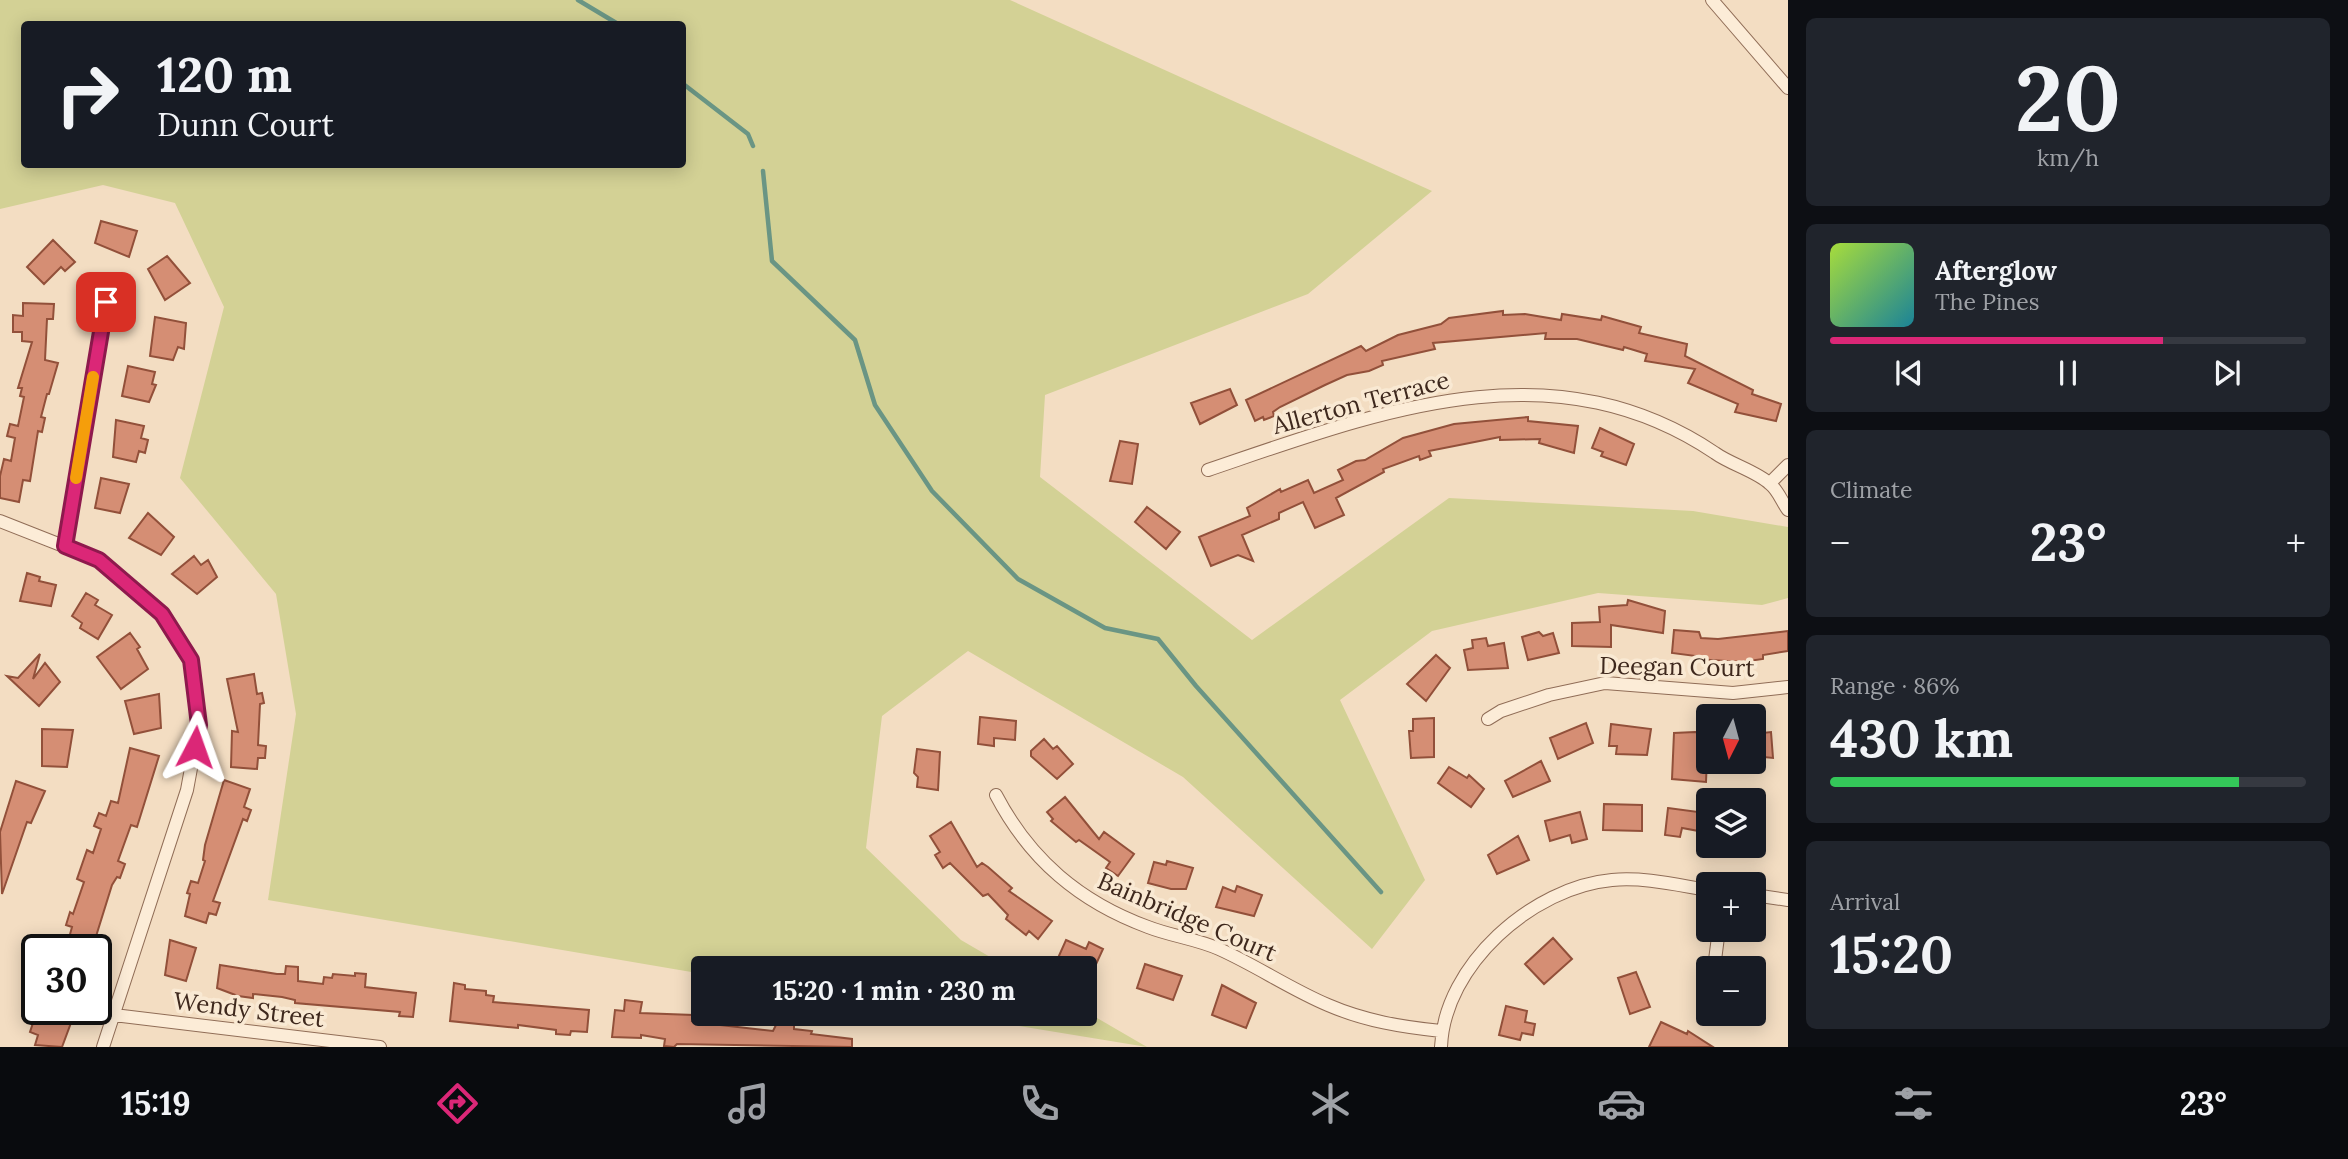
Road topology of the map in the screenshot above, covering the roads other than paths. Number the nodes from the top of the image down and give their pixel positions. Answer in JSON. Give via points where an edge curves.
{"nodes":[{"id":1,"x":1712,"y":0,"type":"edge"},
{"id":2,"x":1788,"y":88,"type":"edge"},
{"id":3,"x":106,"y":302,"type":"dead end"},
{"id":4,"x":1788,"y":466,"type":"edge"},
{"id":5,"x":1208,"y":470,"type":"dead end"},
{"id":6,"x":1770,"y":484,"type":"junction"},
{"id":7,"x":1788,"y":510,"type":"edge"},
{"id":8,"x":0,"y":521,"type":"edge"},
{"id":9,"x":65,"y":546,"type":"junction"},
{"id":10,"x":1788,"y":687,"type":"edge"},
{"id":11,"x":1488,"y":719,"type":"dead end"},
{"id":12,"x":996,"y":795,"type":"dead end"},
{"id":13,"x":1696,"y":888,"type":"edge"},
{"id":14,"x":1766,"y":897,"type":"edge"},
{"id":15,"x":1788,"y":900,"type":"edge"},
{"id":16,"x":114,"y":1014,"type":"junction"},
{"id":17,"x":1441,"y":1031,"type":"junction"},
{"id":18,"x":103,"y":1047,"type":"edge"},
{"id":19,"x":380,"y":1047,"type":"edge"},
{"id":20,"x":1441,"y":1047,"type":"edge"}],
"edges":[{"from":1,"to":2,"type":"street"},
{"from":3,"to":9,"type":"street"},
{"from":4,"to":6,"type":"street"},
{"from":5,"to":6,"type":"street","name":"Allerton Terrace","via":[[1397,411],[1465,396],[1545,394],[1604,404],[1660,423]]},
{"from":6,"to":7,"type":"street","name":"Allerton Terrace"},
{"from":8,"to":9,"type":"street"},
{"from":9,"to":16,"type":"street","via":[[99,560],[162,614],[191,660],[199,725],[187,790]]},
{"from":10,"to":11,"type":"street","name":"Deegan Court","via":[[1733,693],[1605,683],[1549,695]]},
{"from":12,"to":17,"type":"street","name":"Bainbridge Court","via":[[1010,821],[1053,873],[1112,914],[1216,948],[1306,995],[1363,1018]]},
{"from":13,"to":17,"type":"street","via":[[1612,880],[1587,884],[1537,904],[1504,928],[1476,960]]},
{"from":14,"to":15,"type":"street"},
{"from":16,"to":18,"type":"street"},
{"from":16,"to":19,"type":"street","name":"Wendy Street"},
{"from":17,"to":20,"type":"street"}]}
